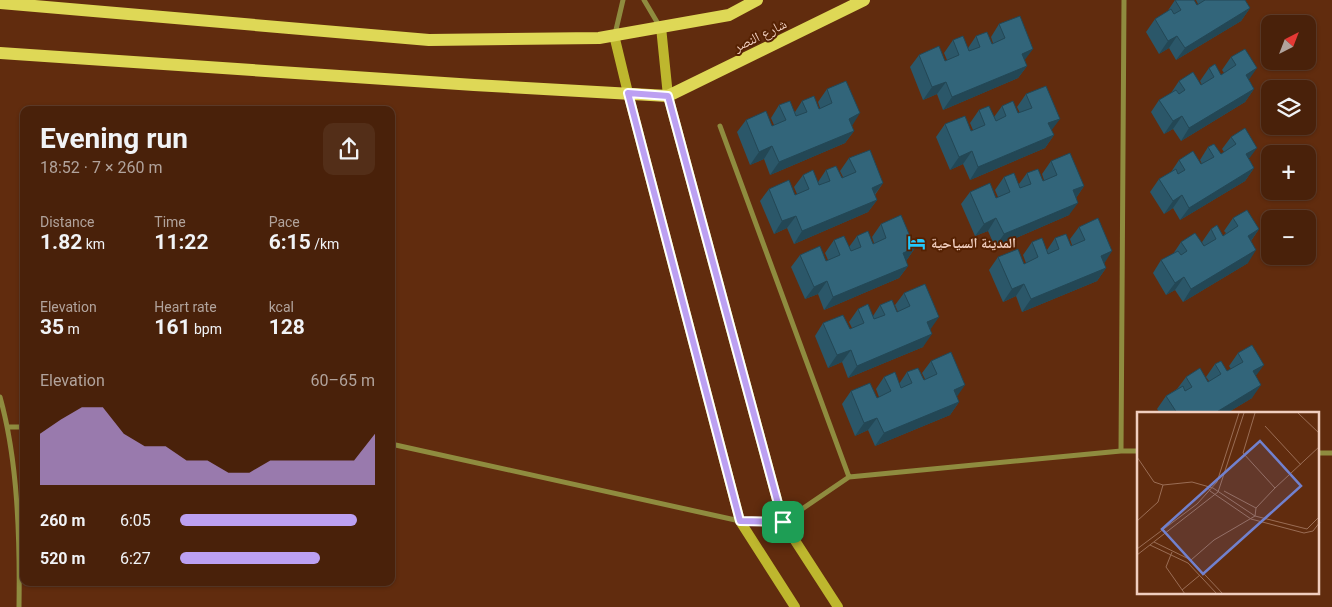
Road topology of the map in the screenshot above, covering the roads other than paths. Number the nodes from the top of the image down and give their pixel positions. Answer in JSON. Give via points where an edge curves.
{"nodes":[{"id":1,"x":623,"y":0,"type":"edge"},
{"id":2,"x":644,"y":0,"type":"edge"},
{"id":3,"x":757,"y":0,"type":"edge"},
{"id":4,"x":864,"y":0,"type":"edge"},
{"id":5,"x":1124,"y":0,"type":"edge"},
{"id":6,"x":0,"y":3,"type":"edge"},
{"id":7,"x":661,"y":27,"type":"junction"},
{"id":8,"x":614,"y":35,"type":"junction"},
{"id":9,"x":0,"y":52,"type":"edge"},
{"id":10,"x":628,"y":93,"type":"junction"},
{"id":11,"x":668,"y":96,"type":"junction"},
{"id":12,"x":720,"y":126,"type":"dead end"},
{"id":13,"x":0,"y":397,"type":"edge"},
{"id":14,"x":8,"y":427,"type":"junction"},
{"id":15,"x":20,"y":427,"type":"edge"},
{"id":16,"x":395,"y":445,"type":"edge"},
{"id":17,"x":1121,"y":451,"type":"junction"},
{"id":18,"x":1137,"y":451,"type":"edge"},
{"id":19,"x":848,"y":477,"type":"junction"},
{"id":20,"x":740,"y":521,"type":"junction"},
{"id":21,"x":783,"y":522,"type":"junction"},
{"id":22,"x":19,"y":607,"type":"edge"},
{"id":23,"x":795,"y":607,"type":"edge"},
{"id":24,"x":838,"y":607,"type":"edge"}],
"edges":[{"from":1,"to":8,"type":"street"},
{"from":2,"to":7,"type":"street"},
{"from":3,"to":7,"type":"main road","via":[[729,15]]},
{"from":4,"to":11,"type":"main road","name":"شارع النصر"},
{"from":5,"to":17,"type":"street"},
{"from":6,"to":8,"type":"main road","via":[[429,40],[599,38]]},
{"from":7,"to":8,"type":"main road"},
{"from":7,"to":11,"type":"street"},
{"from":8,"to":10,"type":"street"},
{"from":9,"to":10,"type":"main road"},
{"from":10,"to":11,"type":"main road"},
{"from":10,"to":20,"type":"street"},
{"from":11,"to":21,"type":"street"},
{"from":12,"to":19,"type":"street"},
{"from":13,"to":14,"type":"street"},
{"from":14,"to":15,"type":"street"},
{"from":14,"to":22,"type":"street","via":[[18,523]]},
{"from":16,"to":20,"type":"street"},
{"from":17,"to":18,"type":"street"},
{"from":17,"to":19,"type":"street"},
{"from":19,"to":21,"type":"street"},
{"from":20,"to":21,"type":"street"},
{"from":20,"to":23,"type":"street"},
{"from":21,"to":24,"type":"street"}]}
